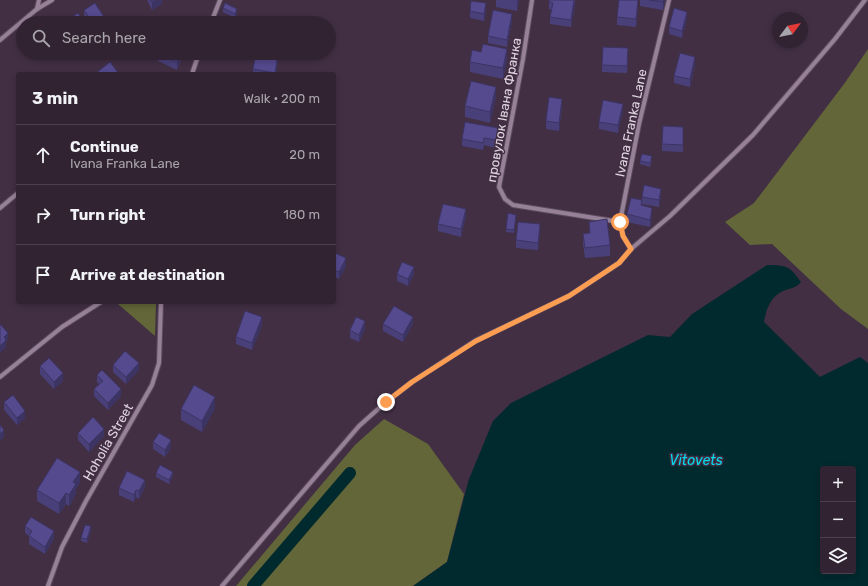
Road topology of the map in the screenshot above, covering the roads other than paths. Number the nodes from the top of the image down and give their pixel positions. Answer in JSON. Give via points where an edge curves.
{"nodes":[{"id":1,"x":39,"y":0,"type":"edge"},
{"id":2,"x":52,"y":0,"type":"edge"},
{"id":3,"x":220,"y":0,"type":"edge"},
{"id":4,"x":532,"y":0,"type":"edge"},
{"id":5,"x":669,"y":0,"type":"edge"},
{"id":6,"x":865,"y":0,"type":"edge"},
{"id":7,"x":37,"y":9,"type":"junction"},
{"id":8,"x":29,"y":16,"type":"edge"},
{"id":9,"x":214,"y":16,"type":"edge"},
{"id":10,"x":16,"y":27,"type":"edge"},
{"id":11,"x":0,"y":40,"type":"edge"},
{"id":12,"x":197,"y":60,"type":"edge"},
{"id":13,"x":193,"y":72,"type":"edge"},
{"id":14,"x":16,"y":195,"type":"edge"},
{"id":15,"x":0,"y":208,"type":"edge"},
{"id":16,"x":620,"y":222,"type":"junction"},
{"id":17,"x":631,"y":249,"type":"junction"},
{"id":18,"x":98,"y":304,"type":"edge"},
{"id":19,"x":161,"y":304,"type":"edge"},
{"id":20,"x":0,"y":377,"type":"edge"},
{"id":21,"x":48,"y":586,"type":"edge"},
{"id":22,"x":222,"y":586,"type":"edge"}],
"edges":[{"from":1,"to":7,"type":"street"},
{"from":2,"to":7,"type":"street"},
{"from":3,"to":9,"type":"street"},
{"from":4,"to":16,"type":"street","name":"провулок Івана Франка","via":[[499,187],[505,199],[512,205]]},
{"from":5,"to":16,"type":"street","name":"Ivana Franka Lane","via":[[639,124]]},
{"from":6,"to":17,"type":"street","via":[[753,135],[670,216]]},
{"from":7,"to":8,"type":"street"},
{"from":10,"to":11,"type":"street"},
{"from":12,"to":13,"type":"street"},
{"from":14,"to":15,"type":"street"},
{"from":16,"to":17,"type":"street","name":"Ivana Franka Lane","via":[[623,236]]},
{"from":17,"to":22,"type":"street","via":[[619,263],[569,296],[476,341],[386,402],[359,426]]},
{"from":18,"to":20,"type":"street","via":[[62,327]]},
{"from":19,"to":21,"type":"street","name":"Hoholia Street","via":[[159,363],[152,385],[86,501],[62,548]]}]}
